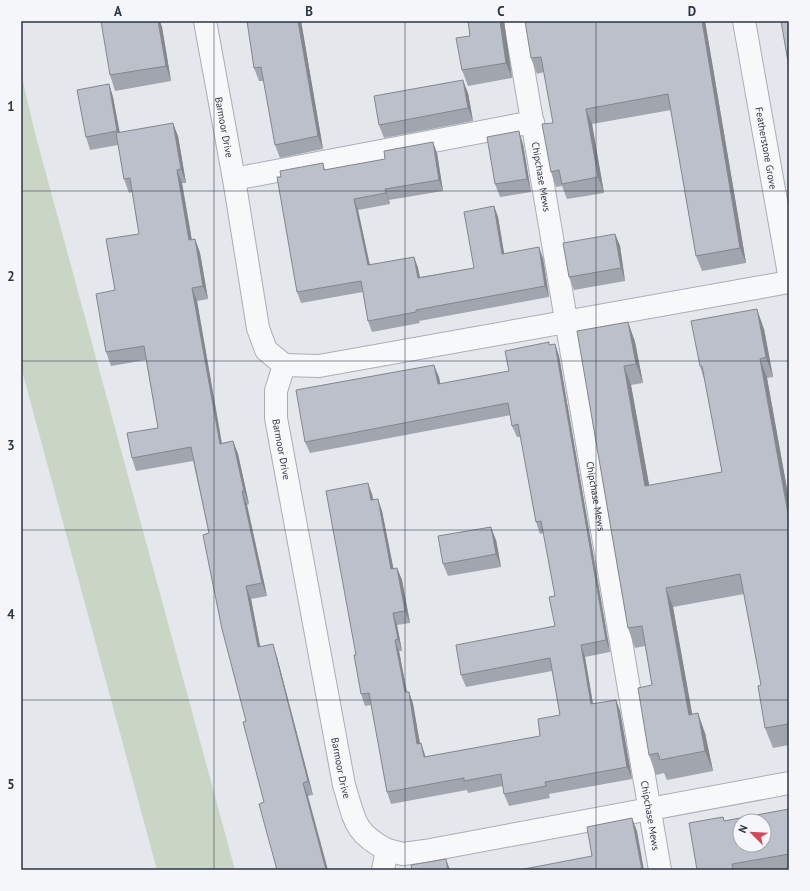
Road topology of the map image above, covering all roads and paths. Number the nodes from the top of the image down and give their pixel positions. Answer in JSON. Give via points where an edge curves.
{"nodes":[{"id":1,"x":205,"y":21,"type":"edge"},
{"id":2,"x":515,"y":21,"type":"edge"},
{"id":3,"x":744,"y":21,"type":"edge"},
{"id":4,"x":532,"y":122,"type":"junction"},
{"id":5,"x":234,"y":179,"type":"junction"},
{"id":6,"x":789,"y":274,"type":"edge"},
{"id":7,"x":789,"y":282,"type":"edge"},
{"id":8,"x":567,"y":322,"type":"junction"},
{"id":9,"x":284,"y":365,"type":"junction"},
{"id":10,"x":789,"y":783,"type":"edge"},
{"id":11,"x":649,"y":809,"type":"junction"},
{"id":12,"x":385,"y":860,"type":"edge"},
{"id":13,"x":660,"y":870,"type":"edge"}],
"edges":[{"from":1,"to":5,"type":"street","name":"Barmoor Drive"},
{"from":2,"to":4,"type":"street","name":"Chipchase Mews"},
{"from":3,"to":6,"type":"street","name":"Featherstone Grove"},
{"from":4,"to":5,"type":"street"},
{"from":4,"to":8,"type":"street","name":"Chipchase Mews"},
{"from":5,"to":9,"type":"street","name":"Barmoor Drive","via":[[258,328],[266,350]]},
{"from":7,"to":8,"type":"street"},
{"from":8,"to":9,"type":"street","via":[[319,366]]},
{"from":8,"to":11,"type":"street","name":"Chipchase Mews"},
{"from":9,"to":12,"type":"street","name":"Barmoor Drive","via":[[276,391],[276,418],[344,785],[356,826]]},
{"from":10,"to":11,"type":"street","name":"Barmoor Drive"},
{"from":11,"to":12,"type":"street","name":"Barmoor Drive","via":[[403,854]]},
{"from":11,"to":13,"type":"street","name":"Chipchase Mews"}]}
